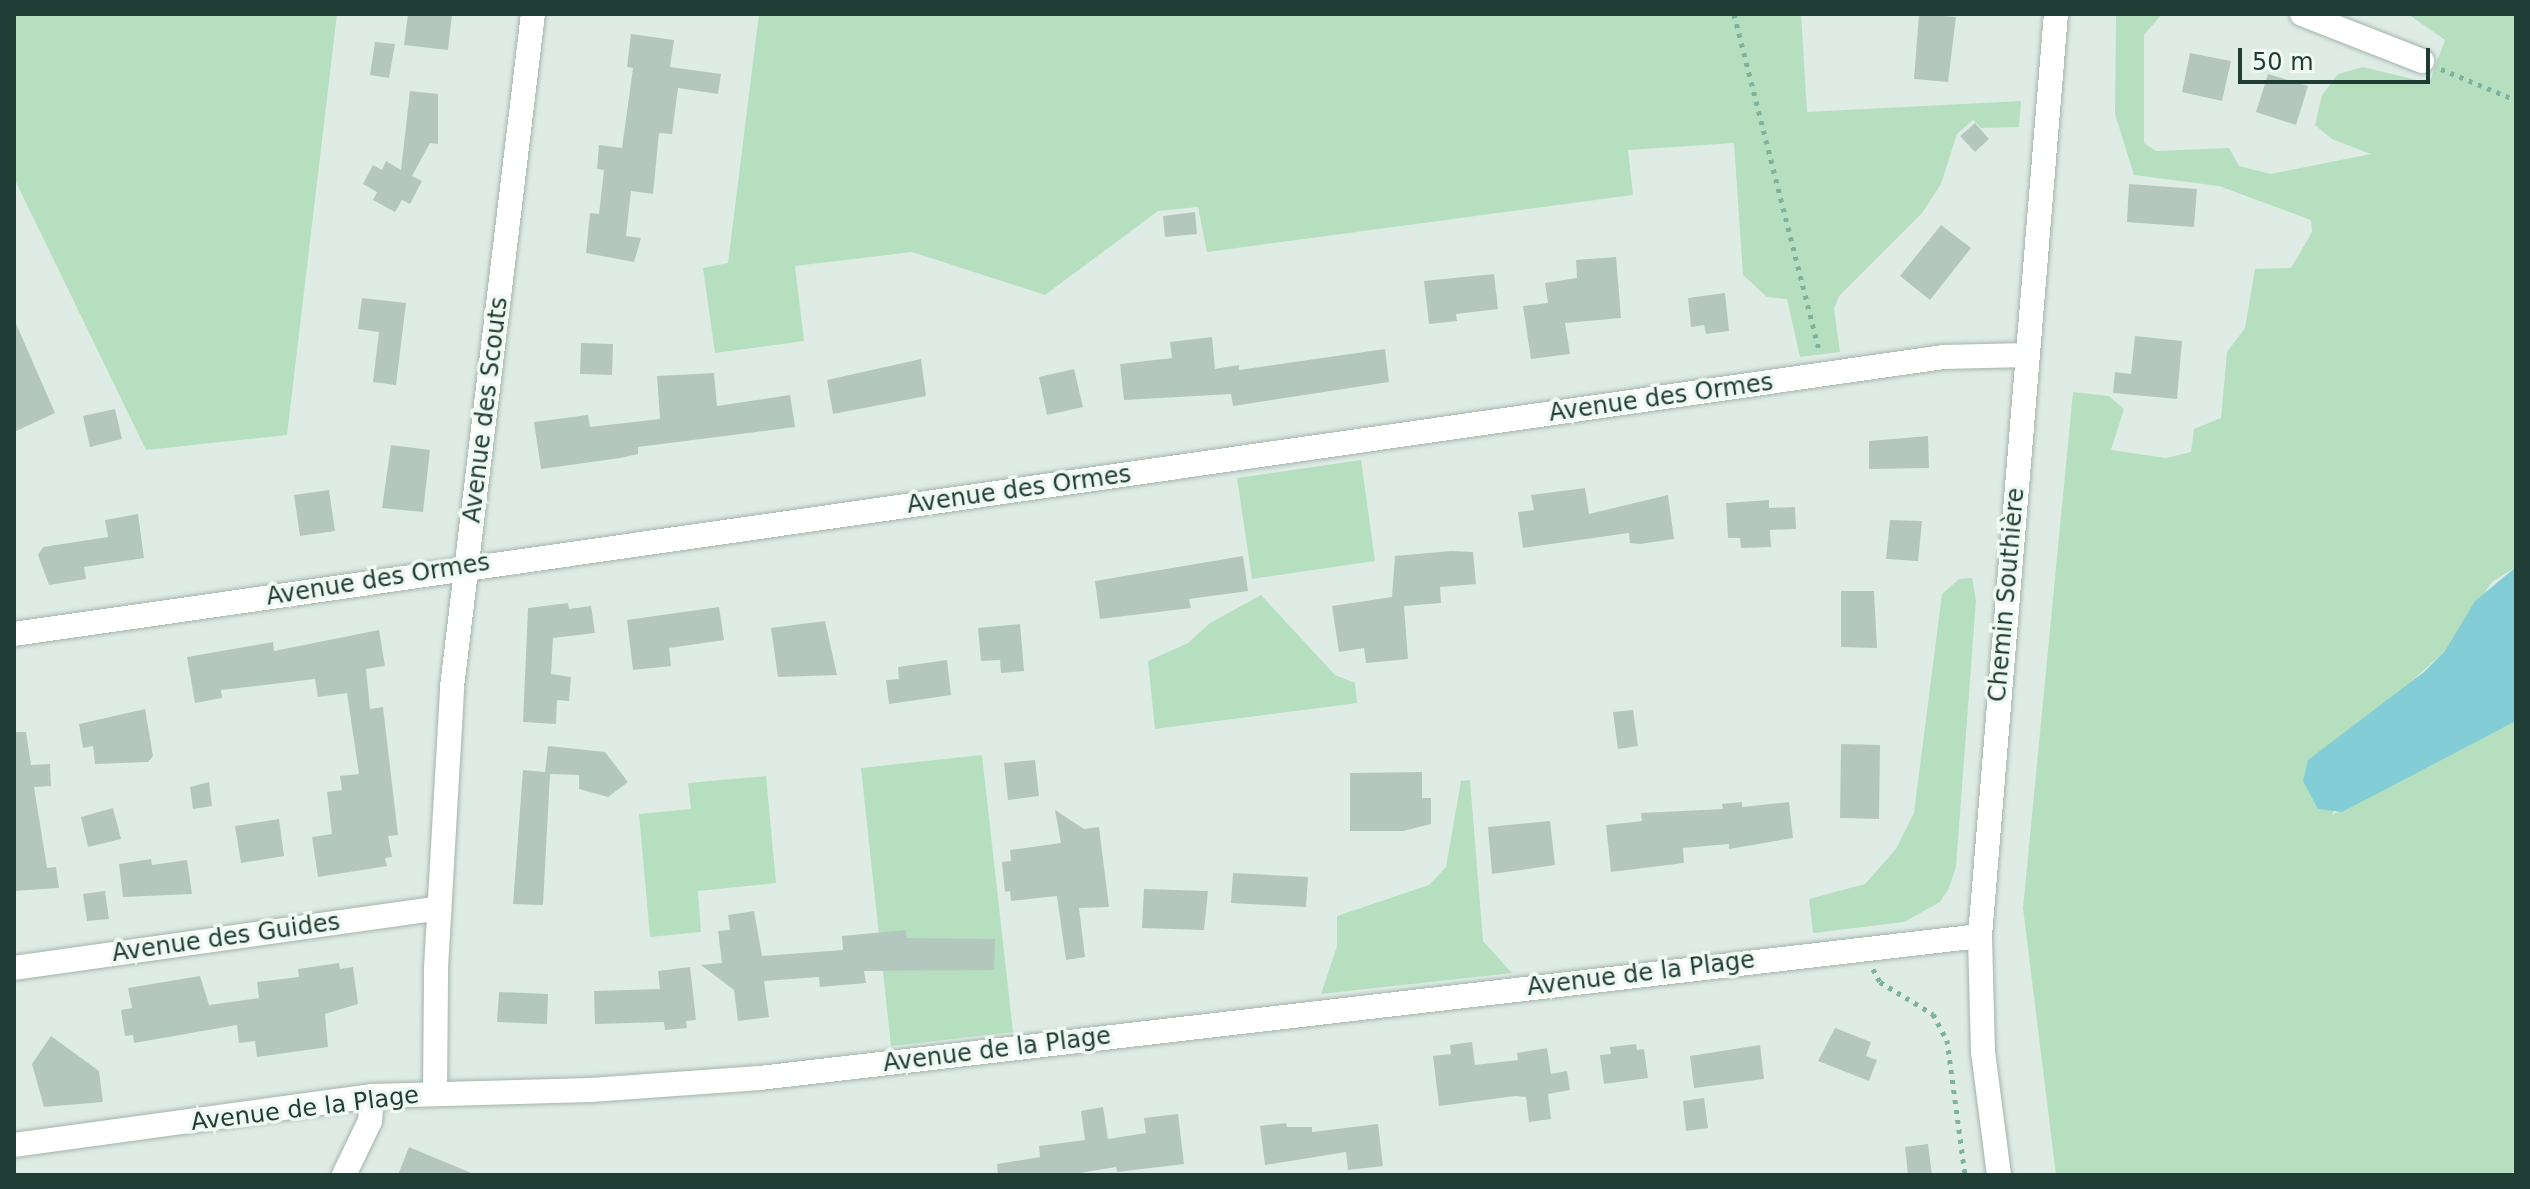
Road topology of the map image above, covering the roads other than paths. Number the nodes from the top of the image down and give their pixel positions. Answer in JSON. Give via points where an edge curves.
{"nodes":[{"id":1,"x":533,"y":14,"type":"edge"},
{"id":2,"x":2056,"y":14,"type":"edge"},
{"id":3,"x":2302,"y":14,"type":"edge"},
{"id":4,"x":2422,"y":61,"type":"road end"},
{"id":5,"x":2026,"y":355,"type":"junction"},
{"id":6,"x":466,"y":566,"type":"junction"},
{"id":7,"x":14,"y":634,"type":"edge"},
{"id":8,"x":439,"y":908,"type":"junction"},
{"id":9,"x":1980,"y":936,"type":"junction"},
{"id":10,"x":14,"y":968,"type":"edge"},
{"id":11,"x":435,"y":1094,"type":"junction"},
{"id":12,"x":372,"y":1096,"type":"junction"},
{"id":13,"x":14,"y":1145,"type":"edge"},
{"id":14,"x":344,"y":1175,"type":"edge"},
{"id":15,"x":1999,"y":1175,"type":"edge"}],
"edges":[{"from":1,"to":6,"type":"street","name":"Avenue des Scouts"},
{"from":2,"to":5,"type":"street","name":"Chemin Southière"},
{"from":3,"to":4,"type":"street"},
{"from":5,"to":6,"type":"street","name":"Avenue des Ormes","via":[[1968,354]]},
{"from":5,"to":9,"type":"street","name":"Chemin Southière"},
{"from":6,"to":7,"type":"street","name":"Avenue des Ormes"},
{"from":6,"to":8,"type":"street","name":"Avenue des Scouts","via":[[452,687]]},
{"from":8,"to":10,"type":"street","name":"Avenue des Guides"},
{"from":8,"to":11,"type":"street","name":"Avenue des Scouts"},
{"from":9,"to":11,"type":"street","name":"Avenue de la Plage","via":[[760,1078]]},
{"from":9,"to":15,"type":"street","name":"Chemin Southière","via":[[1983,1052]]},
{"from":11,"to":12,"type":"street","name":"Avenue de la Plage"},
{"from":12,"to":13,"type":"street","name":"Avenue de la Plage"},
{"from":12,"to":14,"type":"street","via":[[370,1121]]}]}
